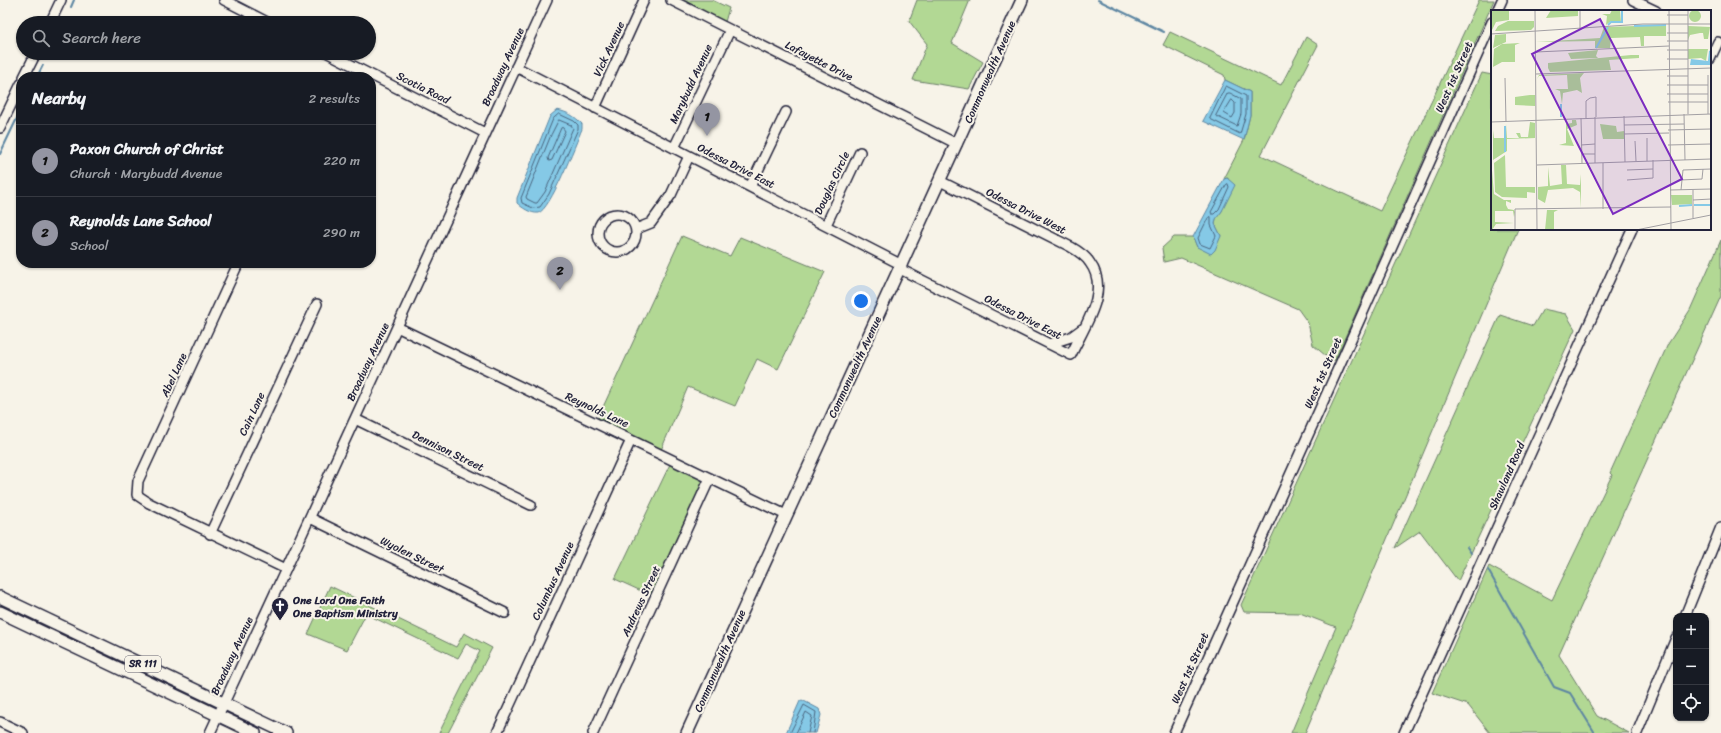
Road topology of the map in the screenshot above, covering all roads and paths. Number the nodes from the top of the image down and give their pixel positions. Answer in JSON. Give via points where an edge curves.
{"nodes":[{"id":1,"x":61,"y":0,"type":"edge"},
{"id":2,"x":224,"y":0,"type":"edge"},
{"id":3,"x":547,"y":0,"type":"edge"},
{"id":4,"x":644,"y":0,"type":"edge"},
{"id":5,"x":671,"y":0,"type":"edge"},
{"id":6,"x":1022,"y":0,"type":"edge"},
{"id":7,"x":1502,"y":0,"type":"edge"},
{"id":8,"x":1633,"y":0,"type":"edge"},
{"id":9,"x":1497,"y":10,"type":"edge"},
{"id":10,"x":1654,"y":10,"type":"edge"},
{"id":11,"x":53,"y":16,"type":"edge"},
{"id":12,"x":255,"y":16,"type":"edge"},
{"id":13,"x":1491,"y":24,"type":"edge"},
{"id":14,"x":730,"y":30,"type":"junction"},
{"id":15,"x":1716,"y":41,"type":"edge"},
{"id":16,"x":1711,"y":56,"type":"edge"},
{"id":17,"x":32,"y":60,"type":"edge"},
{"id":18,"x":342,"y":60,"type":"edge"},
{"id":19,"x":516,"y":67,"type":"junction"},
{"id":20,"x":26,"y":72,"type":"edge"},
{"id":21,"x":365,"y":72,"type":"edge"},
{"id":22,"x":376,"y":77,"type":"edge"},
{"id":23,"x":16,"y":94,"type":"edge"},
{"id":24,"x":595,"y":108,"type":"junction"},
{"id":25,"x":786,"y":112,"type":"dead end"},
{"id":26,"x":0,"y":128,"type":"edge"},
{"id":27,"x":485,"y":133,"type":"junction"},
{"id":28,"x":957,"y":144,"type":"junction"},
{"id":29,"x":674,"y":148,"type":"junction"},
{"id":30,"x":860,"y":152,"type":"dead end"},
{"id":31,"x":689,"y":156,"type":"junction"},
{"id":32,"x":940,"y":181,"type":"junction"},
{"id":33,"x":750,"y":187,"type":"junction"},
{"id":34,"x":826,"y":225,"type":"junction"},
{"id":35,"x":636,"y":229,"type":"junction"},
{"id":36,"x":1632,"y":230,"type":"edge"},
{"id":37,"x":901,"y":267,"type":"junction"},
{"id":38,"x":236,"y":268,"type":"edge"},
{"id":39,"x":316,"y":304,"type":"dead end"},
{"id":40,"x":397,"y":327,"type":"junction"},
{"id":41,"x":1084,"y":328,"type":"junction"},
{"id":42,"x":1049,"y":344,"type":"junction"},
{"id":43,"x":355,"y":419,"type":"junction"},
{"id":44,"x":631,"y":440,"type":"junction"},
{"id":45,"x":710,"y":478,"type":"junction"},
{"id":46,"x":531,"y":505,"type":"dead end"},
{"id":47,"x":786,"y":515,"type":"junction"},
{"id":48,"x":310,"y":518,"type":"junction"},
{"id":49,"x":1721,"y":527,"type":"edge"},
{"id":50,"x":210,"y":534,"type":"junction"},
{"id":51,"x":286,"y":569,"type":"junction"},
{"id":52,"x":0,"y":597,"type":"edge"},
{"id":53,"x":0,"y":612,"type":"edge"},
{"id":54,"x":504,"y":613,"type":"dead end"},
{"id":55,"x":1686,"y":613,"type":"edge"},
{"id":56,"x":91,"y":639,"type":"junction"},
{"id":57,"x":1673,"y":645,"type":"edge"},
{"id":58,"x":84,"y":652,"type":"junction"},
{"id":59,"x":224,"y":703,"type":"junction"},
{"id":60,"x":218,"y":715,"type":"junction"},
{"id":61,"x":0,"y":722,"type":"edge"},
{"id":62,"x":22,"y":733,"type":"edge"},
{"id":63,"x":210,"y":733,"type":"edge"},
{"id":64,"x":255,"y":733,"type":"edge"},
{"id":65,"x":286,"y":733,"type":"edge"},
{"id":66,"x":496,"y":733,"type":"edge"},
{"id":67,"x":593,"y":733,"type":"edge"},
{"id":68,"x":688,"y":733,"type":"edge"},
{"id":69,"x":1174,"y":733,"type":"edge"},
{"id":70,"x":1404,"y":733,"type":"edge"},
{"id":71,"x":1637,"y":733,"type":"edge"}],
"edges":[{"from":1,"to":11,"type":"street"},
{"from":2,"to":12,"type":"street"},
{"from":3,"to":19,"type":"street","name":"Broadway Avenue"},
{"from":4,"to":24,"type":"street","name":"Vick Avenue"},
{"from":5,"to":14,"type":"street","name":"Lafayette Drive"},
{"from":6,"to":28,"type":"main road","name":"Commonwealth Avenue"},
{"from":7,"to":9,"type":"street"},
{"from":8,"to":10,"type":"street"},
{"from":13,"to":69,"type":"street","name":"West 1st Street"},
{"from":14,"to":28,"type":"street","name":"Lafayette Drive"},
{"from":14,"to":29,"type":"street","name":"Marybudd Avenue"},
{"from":15,"to":16,"type":"street"},
{"from":17,"to":20,"type":"street"},
{"from":18,"to":21,"type":"street","name":"Scotia Road"},
{"from":19,"to":24,"type":"street","name":"Odessa Drive East"},
{"from":19,"to":27,"type":"street","name":"Broadway Avenue"},
{"from":22,"to":27,"type":"street","name":"Scotia Road"},
{"from":23,"to":26,"type":"street"},
{"from":24,"to":29,"type":"street","name":"Odessa Drive East"},
{"from":25,"to":33,"type":"street"},
{"from":27,"to":40,"type":"street","name":"Broadway Avenue"},
{"from":28,"to":32,"type":"main road","name":"Commonwealth Avenue"},
{"from":29,"to":31,"type":"street","name":"Odessa Drive East"},
{"from":30,"to":34,"type":"street","name":"Douglas Circle"},
{"from":31,"to":33,"type":"street","name":"Odessa Drive East"},
{"from":31,"to":35,"type":"street","via":[[671,195],[651,223]]},
{"from":32,"to":37,"type":"main road","name":"Commonwealth Avenue"},
{"from":32,"to":41,"type":"street","name":"Odessa Drive West","via":[[1082,254],[1095,269],[1098,279],[1095,304]]},
{"from":33,"to":34,"type":"street","name":"Odessa Drive East"},
{"from":34,"to":37,"type":"street","name":"Odessa Drive East"},
{"from":35,"to":35,"type":"street","via":[[629,217],[611,214],[601,221],[598,239],[606,250],[619,252],[635,241]]},
{"from":36,"to":70,"type":"street","name":"Shawland Road"},
{"from":37,"to":42,"type":"street","name":"Odessa Drive East"},
{"from":37,"to":47,"type":"main road","name":"Commonwealth Avenue"},
{"from":38,"to":50,"type":"street","name":"Abel Lane","via":[[138,481],[137,495]]},
{"from":39,"to":50,"type":"street","name":"Cain Lane"},
{"from":40,"to":43,"type":"street","name":"Broadway Avenue"},
{"from":40,"to":44,"type":"street","name":"Reynolds Lane"},
{"from":41,"to":42,"type":"street","via":[[1070,337]]},
{"from":41,"to":42,"type":"street","name":"Odessa Drive East","via":[[1071,355]]},
{"from":43,"to":46,"type":"street","name":"Dennison Street"},
{"from":43,"to":48,"type":"street","name":"Broadway Avenue"},
{"from":44,"to":45,"type":"street","name":"Reynolds Lane"},
{"from":44,"to":66,"type":"street","name":"Columbus Avenue"},
{"from":45,"to":47,"type":"street","name":"Reynolds Lane"},
{"from":45,"to":67,"type":"street","name":"Andrews Street"},
{"from":47,"to":68,"type":"main road","name":"Commonwealth Avenue"},
{"from":48,"to":51,"type":"street","name":"Broadway Avenue"},
{"from":48,"to":54,"type":"street","name":"Wyolen Street"},
{"from":49,"to":55,"type":"street"},
{"from":50,"to":51,"type":"street"},
{"from":51,"to":59,"type":"street","name":"Broadway Avenue"},
{"from":52,"to":56,"type":"main road","number":"SR 111"},
{"from":53,"to":58,"type":"main road","number":"SR 111"},
{"from":56,"to":58,"type":"street"},
{"from":56,"to":59,"type":"main road","number":"SR 111"},
{"from":57,"to":71,"type":"street"},
{"from":58,"to":60,"type":"main road","number":"SR 111"},
{"from":59,"to":60,"type":"street","name":"Broadway Avenue"},
{"from":59,"to":65,"type":"main road","number":"SR 111"},
{"from":60,"to":63,"type":"street","name":"Broadway Avenue"},
{"from":60,"to":64,"type":"main road","number":"SR 111"},
{"from":61,"to":62,"type":"street"}]}
